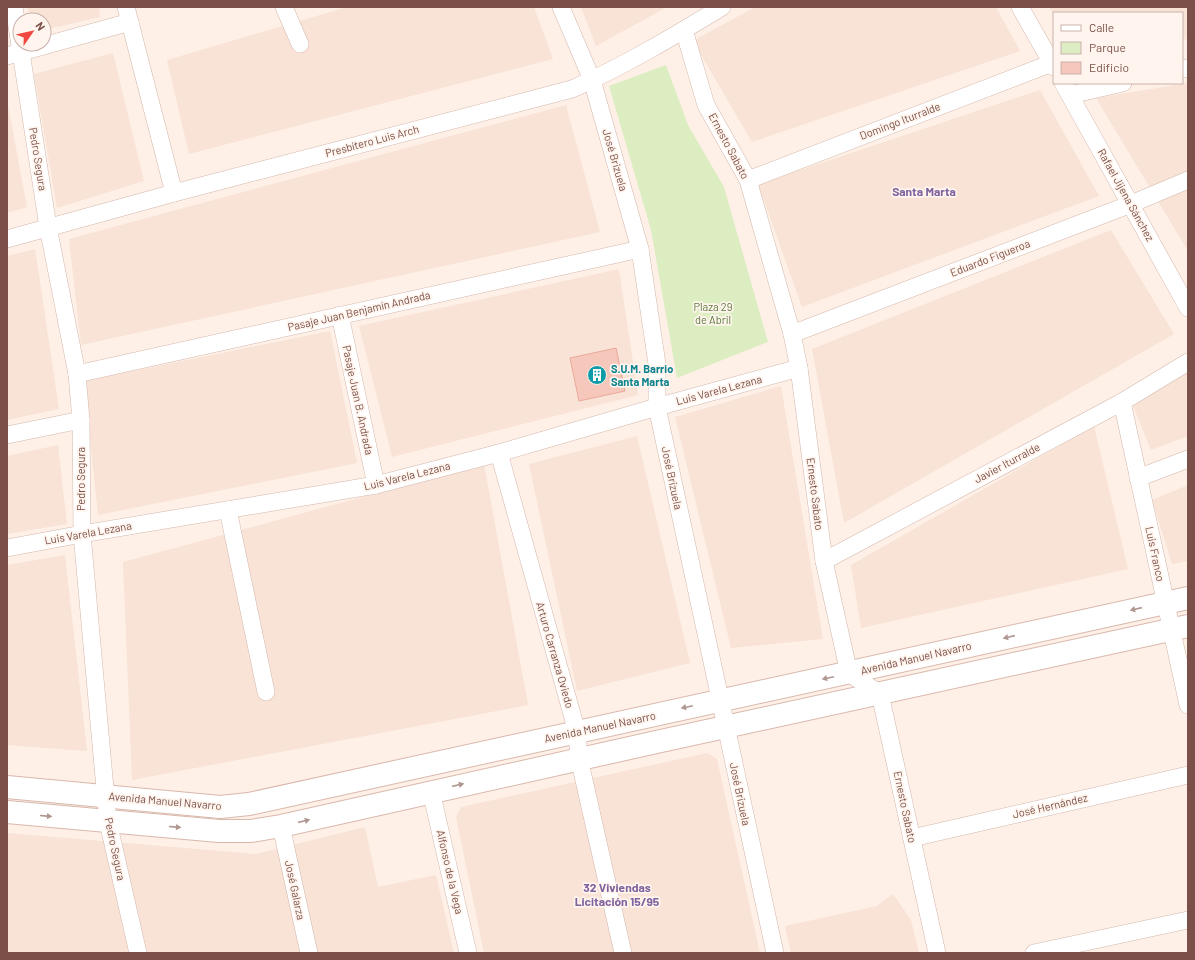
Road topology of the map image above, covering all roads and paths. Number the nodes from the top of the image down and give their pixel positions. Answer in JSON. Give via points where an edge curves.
{"nodes":[{"id":1,"x":14,"y":7,"type":"edge"},
{"id":2,"x":284,"y":7,"type":"edge"},
{"id":3,"x":561,"y":7,"type":"edge"},
{"id":4,"x":722,"y":7,"type":"edge"},
{"id":5,"x":1020,"y":7,"type":"edge"},
{"id":6,"x":128,"y":14,"type":"edge"},
{"id":7,"x":684,"y":30,"type":"junction"},
{"id":8,"x":300,"y":44,"type":"dead end"},
{"id":9,"x":14,"y":54,"type":"edge"},
{"id":10,"x":1053,"y":65,"type":"edge"},
{"id":11,"x":592,"y":80,"type":"junction"},
{"id":12,"x":1114,"y":84,"type":"edge"},
{"id":13,"x":1067,"y":89,"type":"edge"},
{"id":14,"x":748,"y":180,"type":"junction"},
{"id":15,"x":1188,"y":180,"type":"edge"},
{"id":16,"x":174,"y":193,"type":"junction"},
{"id":17,"x":1131,"y":204,"type":"junction"},
{"id":18,"x":48,"y":227,"type":"junction"},
{"id":19,"x":7,"y":238,"type":"edge"},
{"id":20,"x":640,"y":249,"type":"junction"},
{"id":21,"x":1188,"y":308,"type":"edge"},
{"id":22,"x":340,"y":315,"type":"junction"},
{"id":23,"x":792,"y":334,"type":"junction"},
{"id":24,"x":1188,"y":362,"type":"edge"},
{"id":25,"x":799,"y":368,"type":"junction"},
{"id":26,"x":77,"y":374,"type":"junction"},
{"id":27,"x":1122,"y":402,"type":"junction"},
{"id":28,"x":657,"y":407,"type":"junction"},
{"id":29,"x":81,"y":420,"type":"junction"},
{"id":30,"x":7,"y":435,"type":"edge"},
{"id":31,"x":499,"y":453,"type":"junction"},
{"id":32,"x":1188,"y":459,"type":"edge"},
{"id":33,"x":1138,"y":478,"type":"junction"},
{"id":34,"x":376,"y":485,"type":"junction"},
{"id":35,"x":228,"y":510,"type":"junction"},
{"id":36,"x":82,"y":534,"type":"junction"},
{"id":37,"x":7,"y":548,"type":"edge"},
{"id":38,"x":824,"y":561,"type":"junction"},
{"id":39,"x":1188,"y":598,"type":"edge"},
{"id":40,"x":1165,"y":602,"type":"junction"},
{"id":41,"x":1179,"y":628,"type":"edge"},
{"id":42,"x":850,"y":673,"type":"junction"},
{"id":43,"x":266,"y":692,"type":"dead end"},
{"id":44,"x":880,"y":694,"type":"junction"},
{"id":45,"x":720,"y":700,"type":"junction"},
{"id":46,"x":1188,"y":706,"type":"edge"},
{"id":47,"x":725,"y":726,"type":"junction"},
{"id":48,"x":577,"y":732,"type":"junction"},
{"id":49,"x":579,"y":758,"type":"junction"},
{"id":50,"x":1188,"y":775,"type":"edge"},
{"id":51,"x":7,"y":787,"type":"edge"},
{"id":52,"x":431,"y":792,"type":"junction"},
{"id":53,"x":106,"y":796,"type":"junction"},
{"id":54,"x":7,"y":812,"type":"edge"},
{"id":55,"x":108,"y":822,"type":"junction"},
{"id":56,"x":281,"y":826,"type":"junction"},
{"id":57,"x":912,"y":838,"type":"junction"},
{"id":58,"x":1188,"y":920,"type":"edge"},
{"id":59,"x":138,"y":953,"type":"edge"},
{"id":60,"x":309,"y":953,"type":"edge"},
{"id":61,"x":468,"y":953,"type":"edge"},
{"id":62,"x":623,"y":953,"type":"edge"},
{"id":63,"x":775,"y":953,"type":"edge"},
{"id":64,"x":937,"y":953,"type":"edge"},
{"id":65,"x":1034,"y":953,"type":"edge"}],
"edges":[{"from":1,"to":9,"type":"street","name":"Pedro Segura"},
{"from":2,"to":8,"type":"street"},
{"from":3,"to":11,"type":"street","name":"José Brizuela"},
{"from":4,"to":7,"type":"street","name":"Presbítero Luis Arch"},
{"from":5,"to":10,"type":"street"},
{"from":6,"to":9,"type":"street"},
{"from":6,"to":16,"type":"street"},
{"from":7,"to":11,"type":"street","name":"Presbítero Luis Arch"},
{"from":7,"to":14,"type":"street","name":"Ernesto Sabato","via":[[706,105]]},
{"from":9,"to":18,"type":"street","name":"Pedro Segura"},
{"from":10,"to":14,"type":"street","name":"Domingo Iturralde"},
{"from":11,"to":16,"type":"street","name":"Presbítero Luis Arch","via":[[572,89]]},
{"from":11,"to":20,"type":"street","name":"José Brizuela"},
{"from":12,"to":13,"type":"street"},
{"from":13,"to":17,"type":"street","name":"Rafael Jijena Sánchez"},
{"from":14,"to":23,"type":"street","name":"Ernesto Sabato"},
{"from":15,"to":17,"type":"street","name":"Eduardo Figueroa"},
{"from":16,"to":18,"type":"street","name":"Presbítero Luis Arch"},
{"from":17,"to":21,"type":"street","name":"Rafael Jijena Sánchez"},
{"from":17,"to":23,"type":"street","name":"Eduardo Figueroa"},
{"from":18,"to":19,"type":"street","name":"Presbítero Luis Arch"},
{"from":18,"to":26,"type":"street","name":"Pedro Segura"},
{"from":20,"to":22,"type":"street","name":"Pasaje Juan Benjamín Andrada"},
{"from":20,"to":28,"type":"street","name":"José Brizuela","via":[[657,364]]},
{"from":22,"to":26,"type":"street","name":"Pasaje Juan Benjamín Andrada"},
{"from":22,"to":34,"type":"street","name":"Pasaje Juan B. Andrada"},
{"from":23,"to":25,"type":"street","name":"Ernesto Sabato"},
{"from":24,"to":27,"type":"street","name":"Javier Iturralde"},
{"from":25,"to":28,"type":"street","name":"Luis Varela Lezana"},
{"from":25,"to":38,"type":"street","name":"Ernesto Sabato"},
{"from":26,"to":29,"type":"street","name":"Pedro Segura"},
{"from":27,"to":33,"type":"street","name":"Luis Franco"},
{"from":27,"to":38,"type":"street","name":"Javier Iturralde"},
{"from":28,"to":31,"type":"street","name":"Luis Varela Lezana"},
{"from":28,"to":45,"type":"street","name":"José Brizuela"},
{"from":29,"to":30,"type":"street"},
{"from":29,"to":36,"type":"street","name":"Pedro Segura"},
{"from":31,"to":34,"type":"street","name":"Luis Varela Lezana"},
{"from":31,"to":48,"type":"street","name":"Arturo Carranza Oviedo"},
{"from":32,"to":33,"type":"street"},
{"from":33,"to":40,"type":"street","name":"Luis Franco"},
{"from":34,"to":35,"type":"street","name":"Luis Varela Lezana"},
{"from":35,"to":36,"type":"street","name":"Luis Varela Lezana"},
{"from":35,"to":43,"type":"street"},
{"from":36,"to":37,"type":"street","name":"Luis Varela Lezana"},
{"from":36,"to":53,"type":"street","name":"Pedro Segura"},
{"from":38,"to":42,"type":"street","name":"Ernesto Sabato"},
{"from":39,"to":40,"type":"main road","name":"Avenida Manuel Navarro"},
{"from":40,"to":41,"type":"street","name":"Luis Franco"},
{"from":40,"to":42,"type":"main road","name":"Avenida Manuel Navarro","one_way":true},
{"from":41,"to":44,"type":"main road"},
{"from":41,"to":46,"type":"street","name":"Luis Franco"},
{"from":42,"to":44,"type":"street"},
{"from":42,"to":45,"type":"main road","name":"Avenida Manuel Navarro","one_way":true},
{"from":44,"to":47,"type":"main road"},
{"from":44,"to":57,"type":"street","name":"Ernesto Sabato"},
{"from":45,"to":47,"type":"street","name":"José Brizuela"},
{"from":45,"to":48,"type":"main road","name":"Avenida Manuel Navarro","one_way":true},
{"from":47,"to":49,"type":"main road"},
{"from":47,"to":63,"type":"street","name":"José Brizuela"},
{"from":48,"to":49,"type":"street","name":"Arturo Carranza Oviedo"},
{"from":48,"to":53,"type":"main road","name":"Avenida Manuel Navarro","via":[[249,804],[220,807]]},
{"from":52,"to":49,"type":"main road","one_way":true},
{"from":49,"to":62,"type":"street","name":"Arturo Carranza Oviedo"},
{"from":50,"to":57,"type":"street","name":"José Hernández"},
{"from":51,"to":53,"type":"main road","name":"Avenida Manuel Navarro"},
{"from":56,"to":52,"type":"main road","one_way":true},
{"from":52,"to":61,"type":"street","name":"Alfonso de la Vega"},
{"from":53,"to":55,"type":"street","name":"Pedro Segura"},
{"from":54,"to":55,"type":"main road","one_way":true},
{"from":55,"to":56,"type":"main road","one_way":true,"via":[[235,832]]},
{"from":55,"to":59,"type":"street","name":"Pedro Segura"},
{"from":56,"to":60,"type":"street","name":"José Galarza"},
{"from":57,"to":64,"type":"street","name":"Ernesto Sabato"},
{"from":58,"to":65,"type":"street"}]}
